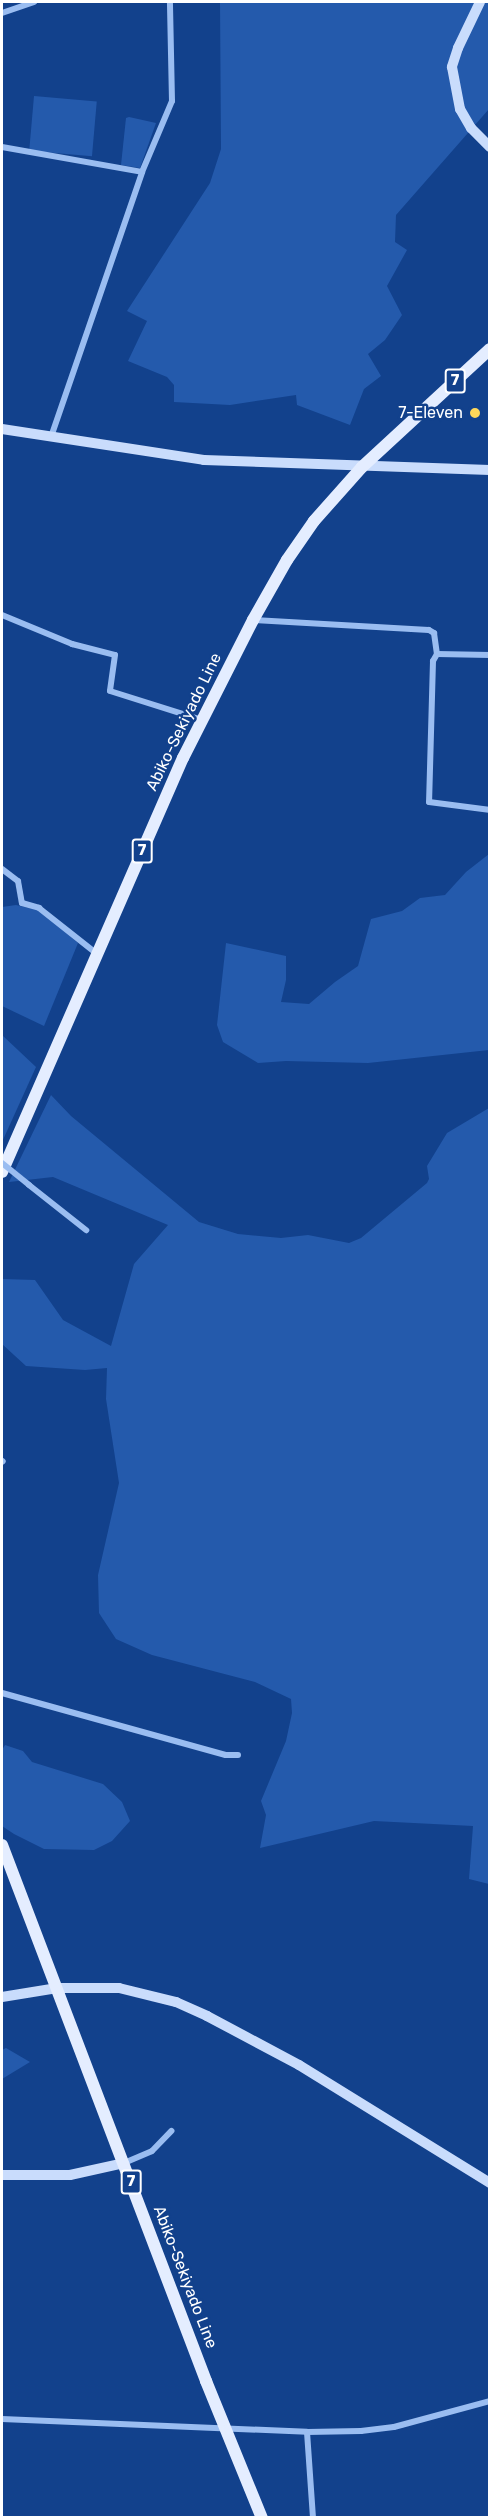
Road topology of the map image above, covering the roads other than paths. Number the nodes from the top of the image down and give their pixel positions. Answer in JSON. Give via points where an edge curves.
{"nodes":[{"id":1,"x":34,"y":2,"type":"edge"},
{"id":2,"x":170,"y":2,"type":"edge"},
{"id":3,"x":480,"y":2,"type":"edge"},
{"id":4,"x":2,"y":13,"type":"edge"},
{"id":5,"x":2,"y":147,"type":"edge"},
{"id":6,"x":489,"y":147,"type":"edge"},
{"id":7,"x":142,"y":172,"type":"junction"},
{"id":8,"x":489,"y":349,"type":"edge"},
{"id":9,"x":2,"y":429,"type":"edge"},
{"id":10,"x":51,"y":437,"type":"junction"},
{"id":11,"x":362,"y":466,"type":"junction"},
{"id":12,"x":489,"y":470,"type":"edge"},
{"id":13,"x":2,"y":615,"type":"edge"},
{"id":14,"x":253,"y":620,"type":"junction"},
{"id":15,"x":437,"y":654,"type":"junction"},
{"id":16,"x":489,"y":654,"type":"edge"},
{"id":17,"x":202,"y":720,"type":"junction"},
{"id":18,"x":489,"y":810,"type":"edge"},
{"id":19,"x":2,"y":868,"type":"edge"},
{"id":20,"x":97,"y":954,"type":"junction"},
{"id":21,"x":2,"y":1163,"type":"edge"},
{"id":22,"x":2,"y":1172,"type":"edge"},
{"id":23,"x":86,"y":1230,"type":"dead end"},
{"id":24,"x":2,"y":1693,"type":"edge"},
{"id":25,"x":238,"y":1755,"type":"dead end"},
{"id":26,"x":2,"y":1845,"type":"edge"},
{"id":27,"x":57,"y":1988,"type":"junction"},
{"id":28,"x":2,"y":1997,"type":"edge"},
{"id":29,"x":171,"y":2131,"type":"dead end"},
{"id":30,"x":124,"y":2163,"type":"junction"},
{"id":31,"x":2,"y":2175,"type":"edge"},
{"id":32,"x":489,"y":2183,"type":"edge"},
{"id":33,"x":489,"y":2401,"type":"edge"},
{"id":34,"x":2,"y":2419,"type":"edge"},
{"id":35,"x":225,"y":2429,"type":"junction"},
{"id":36,"x":307,"y":2432,"type":"junction"},
{"id":37,"x":262,"y":2517,"type":"edge"},
{"id":38,"x":313,"y":2517,"type":"edge"}],
"edges":[{"from":1,"to":4,"type":"street"},
{"from":2,"to":7,"type":"street","via":[[172,101]]},
{"from":3,"to":6,"type":"street","via":[[452,67],[460,109]]},
{"from":5,"to":7,"type":"street"},
{"from":7,"to":10,"type":"street"},
{"from":8,"to":11,"type":"main road","name":"Abiko-Sekiyado Line","number":"7"},
{"from":9,"to":10,"type":"street"},
{"from":10,"to":11,"type":"street","via":[[204,460]]},
{"from":11,"to":12,"type":"street"},
{"from":11,"to":14,"type":"main road","name":"Abiko-Sekiyado Line","number":"7","via":[[302,538]]},
{"from":13,"to":17,"type":"street","via":[[72,644],[115,655],[110,692]]},
{"from":14,"to":15,"type":"street","via":[[429,630],[434,633]]},
{"from":14,"to":17,"type":"main road","name":"Abiko-Sekiyado Line","number":"7"},
{"from":15,"to":16,"type":"street"},
{"from":15,"to":18,"type":"street","via":[[433,661],[429,802]]},
{"from":17,"to":20,"type":"main road","name":"Abiko-Sekiyado Line","number":"7"},
{"from":19,"to":20,"type":"street","via":[[18,880],[22,903],[39,908]]},
{"from":20,"to":22,"type":"main road","name":"Abiko-Sekiyado Line","number":"7"},
{"from":21,"to":23,"type":"street","bridge":true},
{"from":24,"to":25,"type":"street","via":[[226,1755]]},
{"from":26,"to":27,"type":"main road","name":"Abiko-Sekiyado Line","number":"7"},
{"from":27,"to":28,"type":"street"},
{"from":27,"to":30,"type":"main road","name":"Abiko-Sekiyado Line","number":"7"},
{"from":27,"to":32,"type":"street","via":[[119,1988],[207,2016],[299,2065]]},
{"from":29,"to":30,"type":"street","via":[[152,2151]]},
{"from":30,"to":31,"type":"street","via":[[70,2175]]},
{"from":30,"to":35,"type":"main road","name":"Abiko-Sekiyado Line","number":"7"},
{"from":33,"to":36,"type":"street","via":[[394,2427]]},
{"from":34,"to":35,"type":"street"},
{"from":35,"to":36,"type":"street"},
{"from":35,"to":37,"type":"main road","name":"Abiko-Sekiyado Line","number":"7"},
{"from":36,"to":38,"type":"street"}]}
